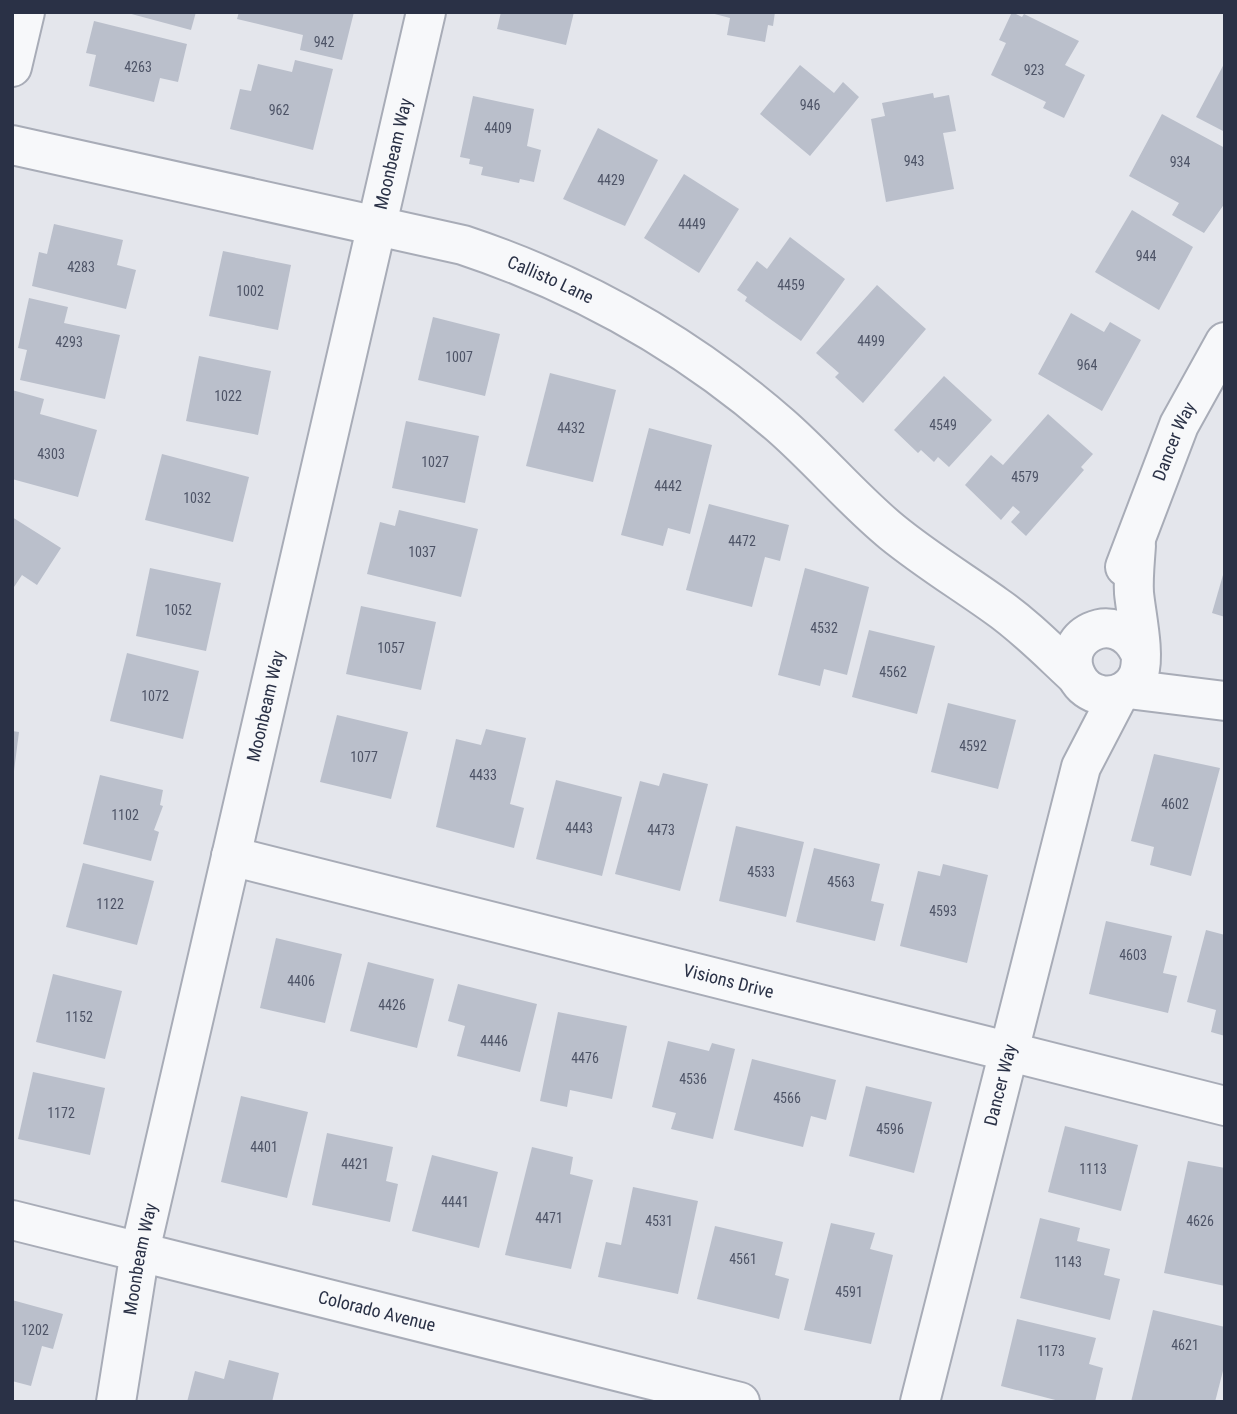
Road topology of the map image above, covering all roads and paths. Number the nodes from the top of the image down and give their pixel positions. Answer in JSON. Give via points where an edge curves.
{"nodes":[{"id":1,"x":25,"y":12,"type":"edge"},
{"id":2,"x":426,"y":12,"type":"edge"},
{"id":3,"x":12,"y":68,"type":"edge"},
{"id":4,"x":12,"y":145,"type":"edge"},
{"id":5,"x":377,"y":226,"type":"junction"},
{"id":6,"x":1225,"y":342,"type":"edge"},
{"id":7,"x":1136,"y":545,"type":"junction"},
{"id":8,"x":997,"y":606,"type":"junction"},
{"id":9,"x":1093,"y":631,"type":"junction"},
{"id":10,"x":1132,"y":674,"type":"junction"},
{"id":11,"x":1079,"y":680,"type":"junction"},
{"id":12,"x":1215,"y":699,"type":"edge"},
{"id":13,"x":1082,"y":767,"type":"junction"},
{"id":14,"x":231,"y":856,"type":"junction"},
{"id":15,"x":1007,"y":1051,"type":"junction"},
{"id":16,"x":1225,"y":1106,"type":"edge"},
{"id":17,"x":12,"y":1220,"type":"edge"},
{"id":18,"x":140,"y":1251,"type":"junction"},
{"id":19,"x":116,"y":1402,"type":"edge"},
{"id":20,"x":740,"y":1402,"type":"edge"},
{"id":21,"x":920,"y":1402,"type":"edge"}],
"edges":[{"from":1,"to":3,"type":"street"},
{"from":2,"to":5,"type":"street","name":"Moonbeam Way"},
{"from":4,"to":5,"type":"street","name":"Callisto Lane"},
{"from":5,"to":8,"type":"street","name":"Callisto Lane","via":[[463,244],[506,259],[604,303],[670,341],[780,425],[891,531]]},
{"from":5,"to":14,"type":"street","name":"Moonbeam Way"},
{"from":6,"to":7,"type":"street","name":"Dancer Way","via":[[1179,425]]},
{"from":7,"to":9,"type":"street","name":"Dancer Way"},
{"from":7,"to":10,"type":"street","name":"Dancer Way"},
{"from":8,"to":9,"type":"street","name":"Callisto Lane"},
{"from":8,"to":11,"type":"street","name":"Callisto Lane"},
{"from":9,"to":10,"type":"street","via":[[1126,633]]},
{"from":9,"to":11,"type":"street","via":[[1082,639],[1073,656]]},
{"from":10,"to":11,"type":"street","via":[[1099,695]]},
{"from":10,"to":12,"type":"street"},
{"from":10,"to":13,"type":"street","name":"Dancer Way"},
{"from":11,"to":13,"type":"street","name":"Dancer Way"},
{"from":13,"to":15,"type":"street","name":"Dancer Way"},
{"from":14,"to":15,"type":"street","name":"Visions Drive"},
{"from":14,"to":18,"type":"street","name":"Moonbeam Way"},
{"from":15,"to":16,"type":"street","name":"Visions Drive"},
{"from":15,"to":21,"type":"street","name":"Dancer Way"},
{"from":17,"to":18,"type":"street","name":"Colorado Avenue"},
{"from":18,"to":19,"type":"street","name":"Moonbeam Way"},
{"from":18,"to":20,"type":"street","name":"Colorado Avenue"}]}
